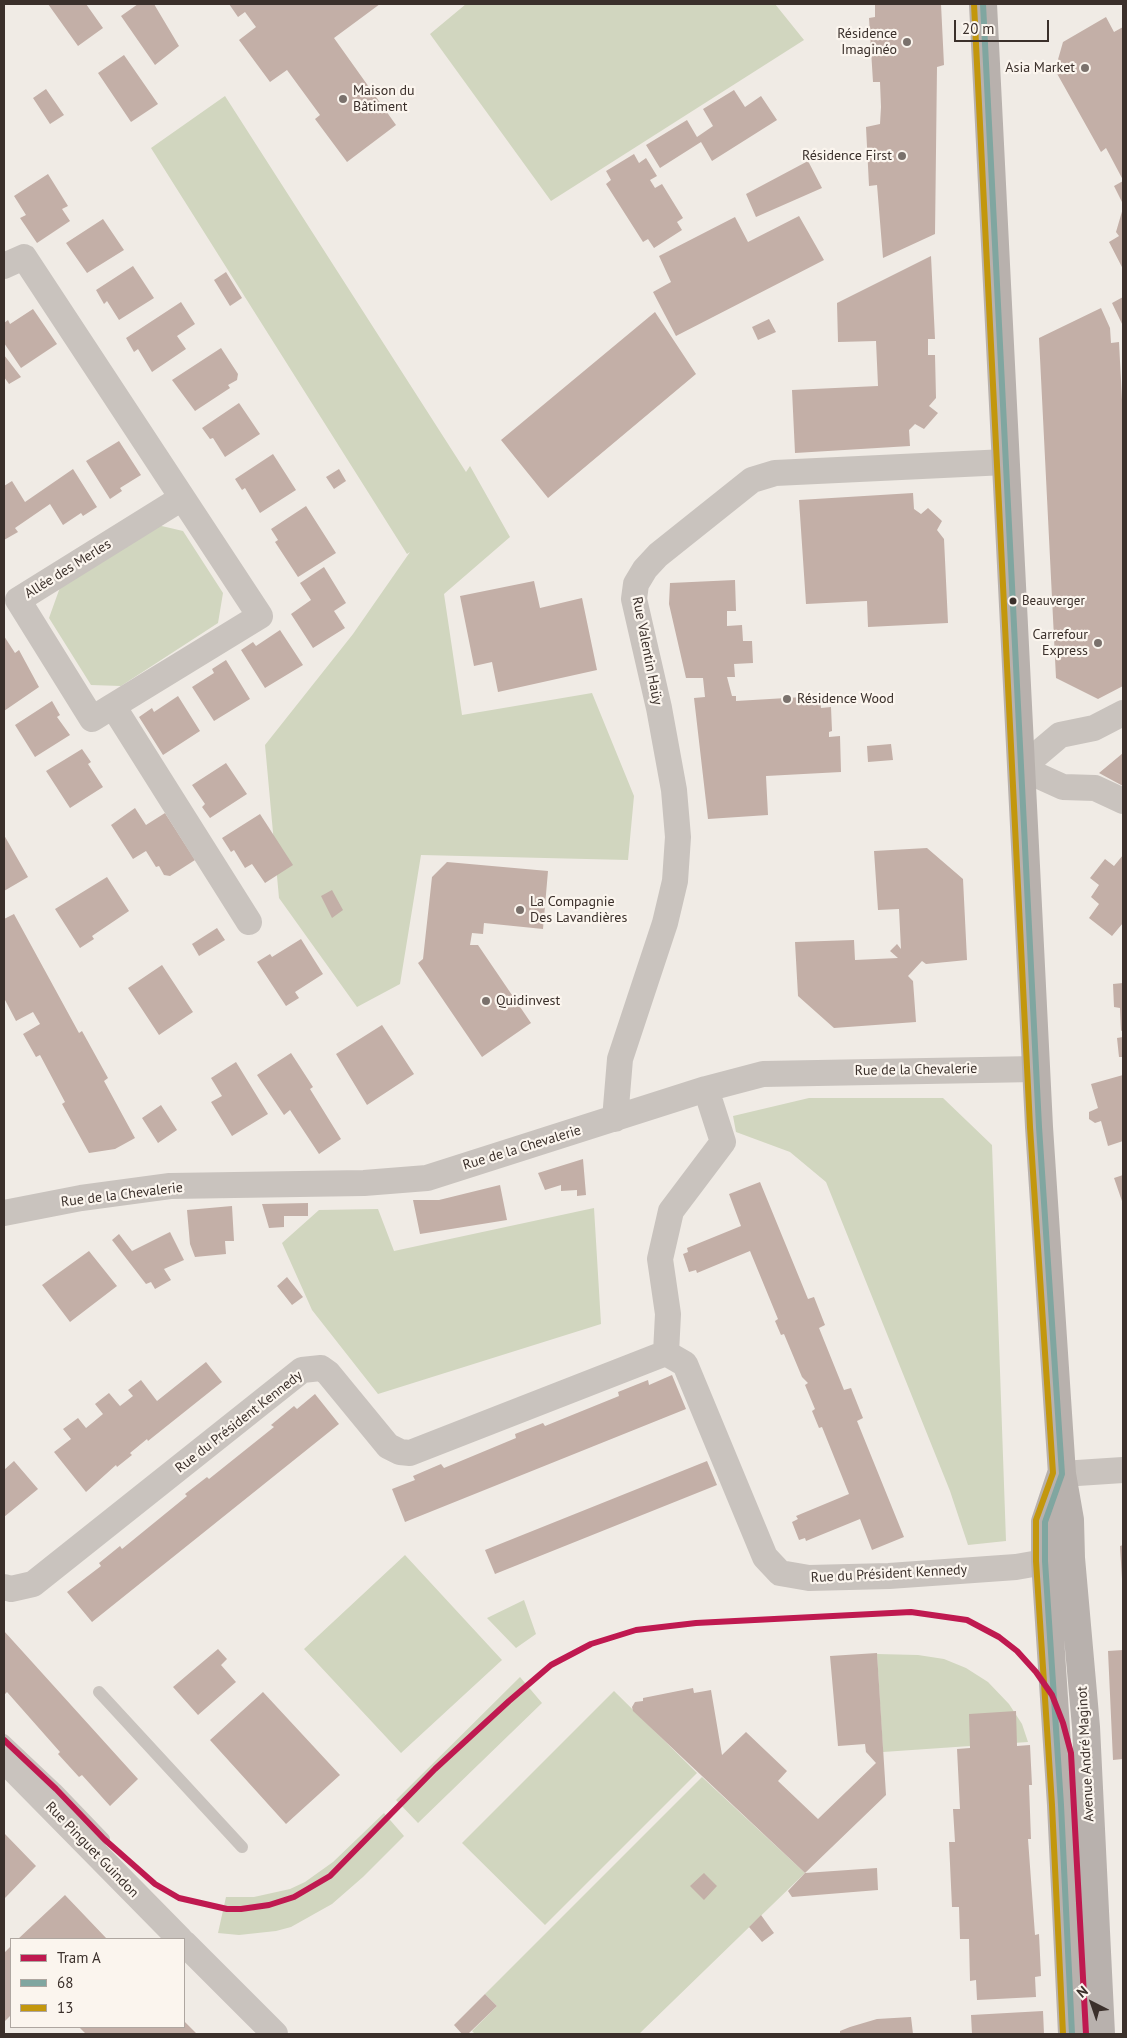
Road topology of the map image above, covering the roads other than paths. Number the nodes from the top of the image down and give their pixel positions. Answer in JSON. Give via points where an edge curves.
{"nodes":[{"id":1,"x":983,"y":4,"type":"edge"},
{"id":2,"x":4,"y":266,"type":"edge"},
{"id":3,"x":1006,"y":462,"type":"junction"},
{"id":4,"x":182,"y":498,"type":"junction"},
{"id":5,"x":113,"y":706,"type":"junction"},
{"id":6,"x":1123,"y":713,"type":"edge"},
{"id":7,"x":1022,"y":768,"type":"junction"},
{"id":8,"x":1123,"y":802,"type":"edge"},
{"id":9,"x":248,"y":922,"type":"dead end"},
{"id":10,"x":1036,"y":1069,"type":"junction"},
{"id":11,"x":706,"y":1089,"type":"junction"},
{"id":12,"x":615,"y":1119,"type":"junction"},
{"id":13,"x":4,"y":1213,"type":"edge"},
{"id":14,"x":666,"y":1352,"type":"junction"},
{"id":15,"x":1123,"y":1470,"type":"edge"},
{"id":16,"x":1062,"y":1474,"type":"junction"},
{"id":17,"x":1058,"y":1559,"type":"junction"},
{"id":18,"x":4,"y":1587,"type":"edge"},
{"id":19,"x":99,"y":1692,"type":"dead end"},
{"id":20,"x":4,"y":1740,"type":"edge"},
{"id":21,"x":4,"y":1760,"type":"edge"},
{"id":22,"x":104,"y":1839,"type":"dead end"},
{"id":23,"x":242,"y":1847,"type":"dead end"},
{"id":24,"x":179,"y":1938,"type":"edge"},
{"id":25,"x":185,"y":1944,"type":"edge"},
{"id":26,"x":275,"y":2034,"type":"edge"},
{"id":27,"x":1072,"y":2034,"type":"edge"},
{"id":28,"x":1101,"y":2034,"type":"edge"}],
"edges":[{"from":1,"to":3,"type":"main road","name":"Avenue André Maginot"},
{"from":2,"to":4,"type":"street","name":"Allée des Merles","via":[[24,257]]},
{"from":3,"to":7,"type":"main road","name":"Avenue André Maginot"},
{"from":3,"to":12,"type":"street","name":"Rue Valentin Haüy","via":[[775,473],[752,480],[658,555],[636,584],[634,599],[674,790],[678,837],[675,881],[665,923],[620,1059]]},
{"from":4,"to":5,"type":"street","name":"Allée des Merles","via":[[260,616]]},
{"from":4,"to":5,"type":"street","name":"Allée des Merles","via":[[18,600],[92,719]]},
{"from":5,"to":9,"type":"street"},
{"from":6,"to":7,"type":"street","via":[[1094,728],[1060,735]]},
{"from":7,"to":8,"type":"street","via":[[1063,787],[1095,788]]},
{"from":7,"to":10,"type":"main road","name":"Avenue André Maginot"},
{"from":10,"to":11,"type":"street","name":"Rue de la Chevalerie","via":[[763,1074]]},
{"from":10,"to":16,"type":"main road","name":"Avenue André Maginot"},
{"from":11,"to":12,"type":"street","name":"Rue de la Chevalerie"},
{"from":11,"to":14,"type":"street","via":[[723,1142],[671,1211],[660,1259],[668,1314]]},
{"from":12,"to":13,"type":"street","name":"Rue de la Chevalerie","via":[[427,1178],[170,1186]]},
{"from":14,"to":17,"type":"street","name":"Rue du Président Kennedy","via":[[686,1364],[765,1557],[780,1573],[809,1578],[889,1576],[1016,1567]]},
{"from":14,"to":18,"type":"street","name":"Rue du Président Kennedy","via":[[410,1454],[388,1446],[328,1372],[321,1368],[302,1370],[33,1584],[10,1589]]},
{"from":15,"to":16,"type":"street"},
{"from":16,"to":17,"type":"main road","name":"Avenue André Maginot","via":[[1045,1522]]},
{"from":17,"to":27,"type":"main road","name":"Avenue André Maginot","via":[[1061,1805]]},
{"from":17,"to":28,"type":"main road","name":"Avenue André Maginot","via":[[1086,1727]]},
{"from":19,"to":23,"type":"lane"},
{"from":20,"to":22,"type":"lane"},
{"from":21,"to":24,"type":"street","name":"Rue Pinguet Guindon"},
{"from":25,"to":26,"type":"street"}]}
